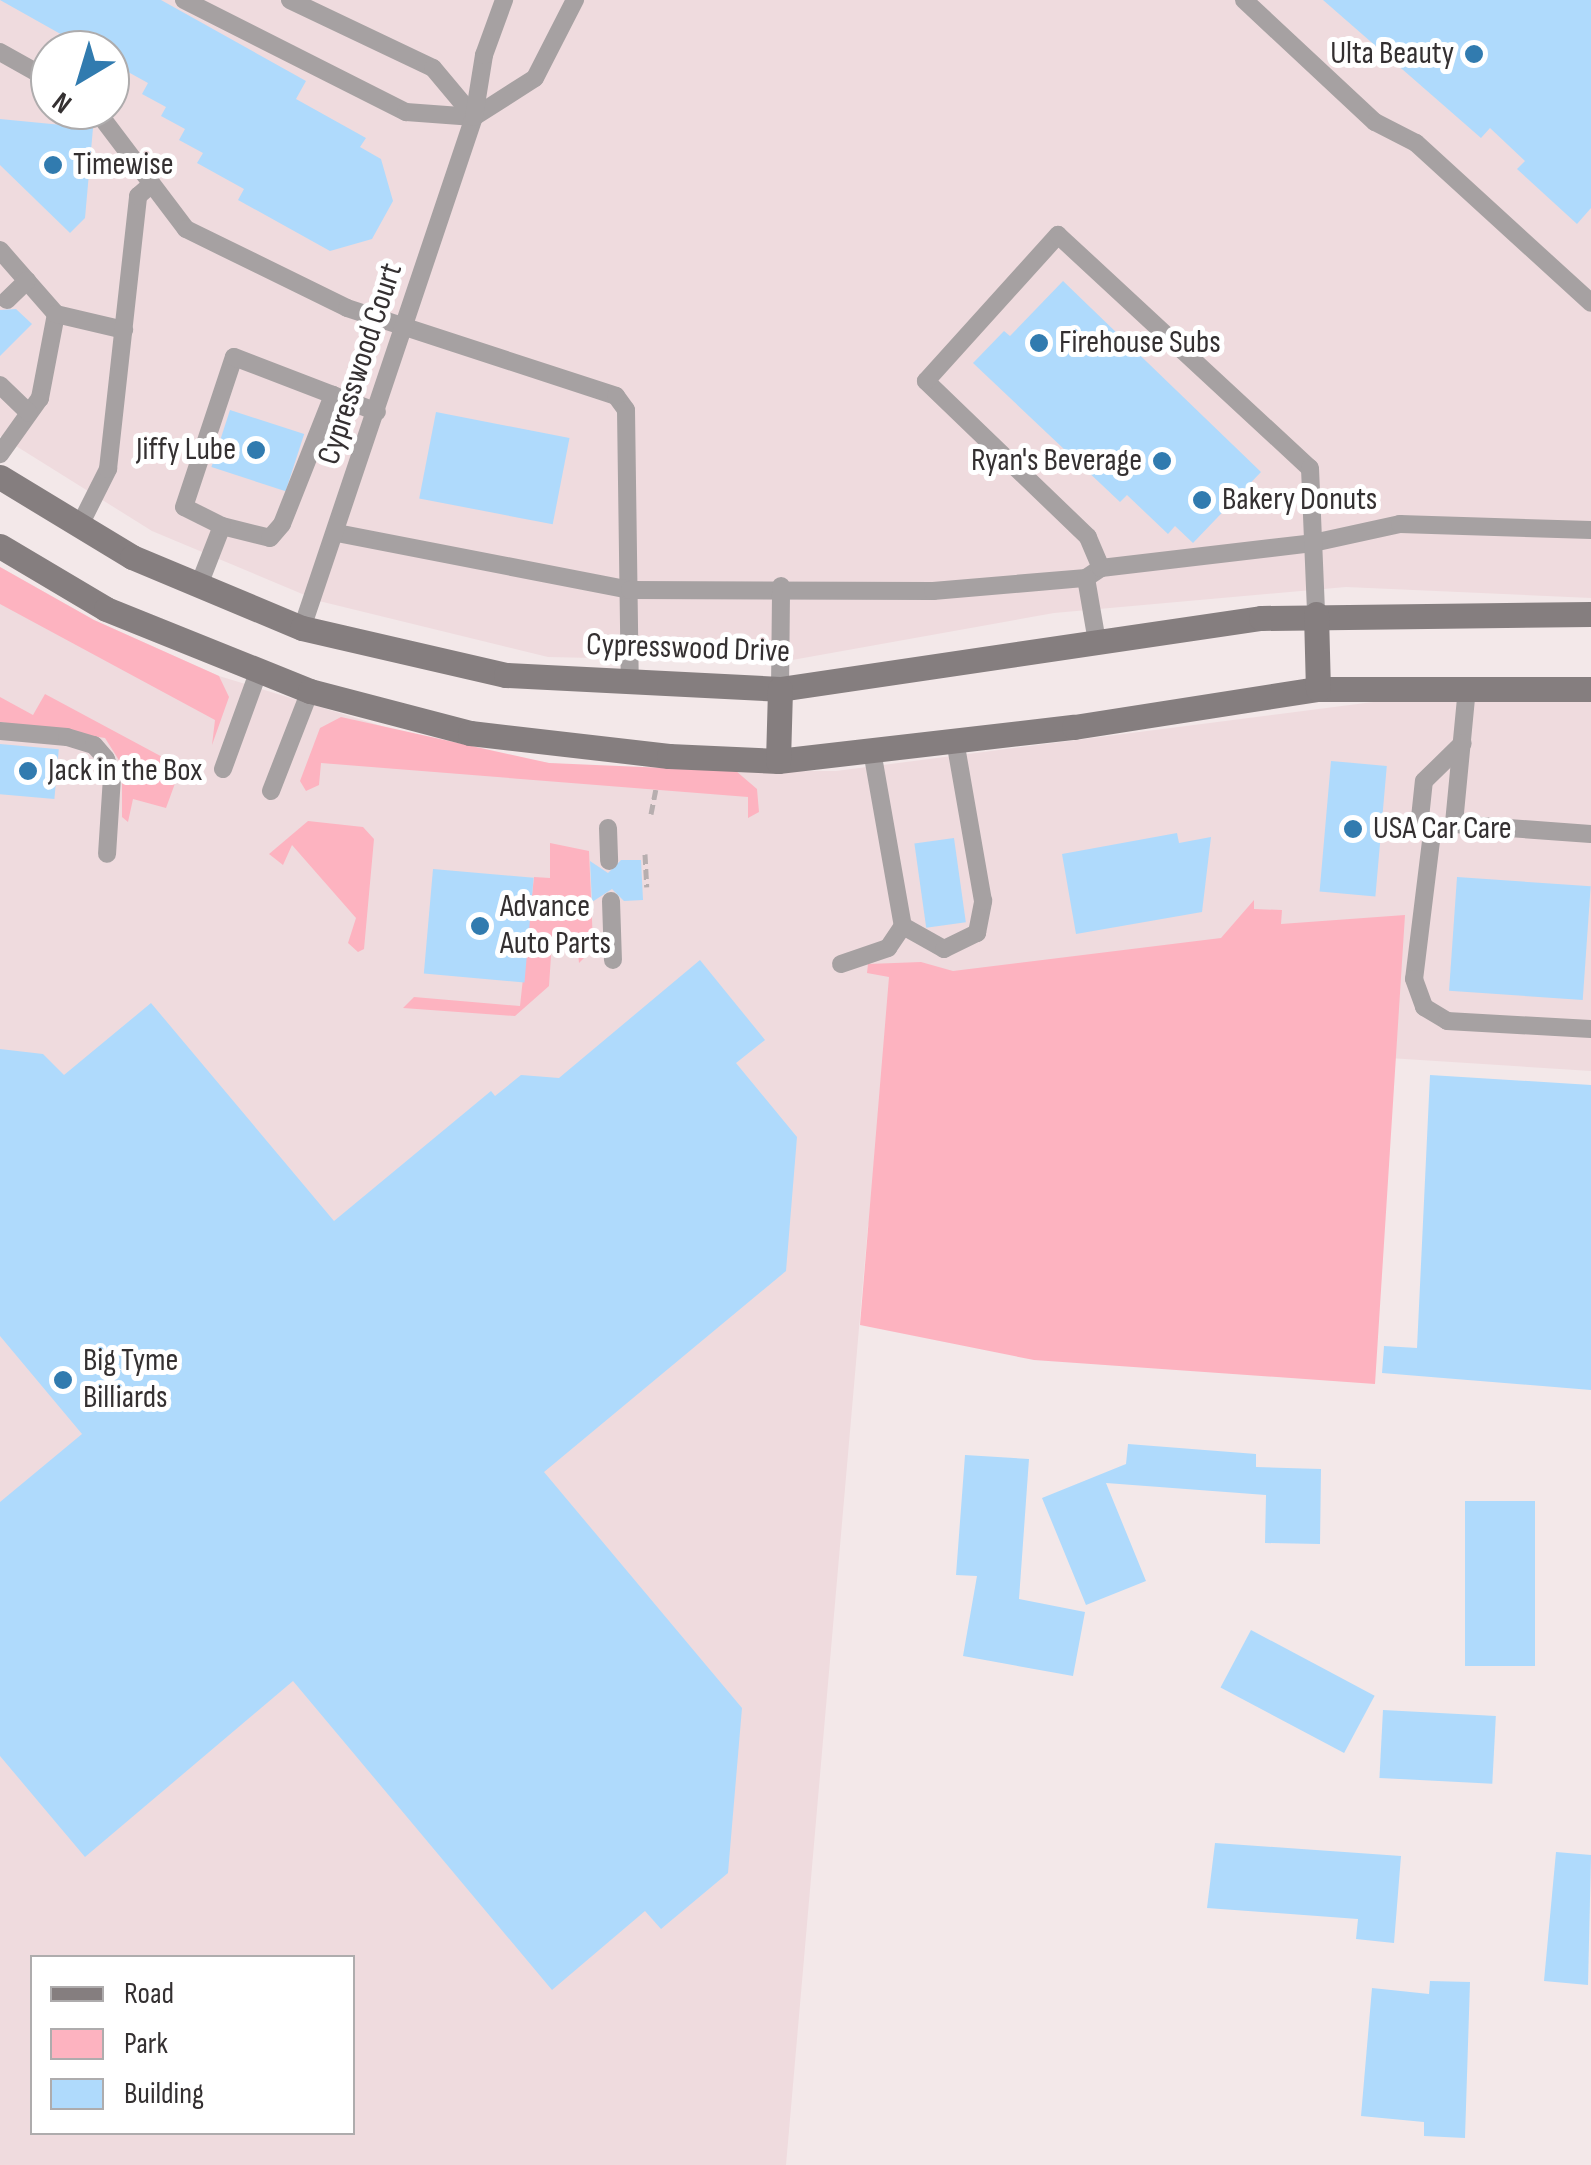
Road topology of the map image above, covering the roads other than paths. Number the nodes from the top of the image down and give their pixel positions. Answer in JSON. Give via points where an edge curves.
{"nodes":[{"id":1,"x":184,"y":0,"type":"edge"},
{"id":2,"x":290,"y":0,"type":"edge"},
{"id":3,"x":504,"y":0,"type":"edge"},
{"id":4,"x":574,"y":0,"type":"edge"},
{"id":5,"x":1244,"y":0,"type":"edge"},
{"id":6,"x":0,"y":52,"type":"edge"},
{"id":7,"x":30,"y":69,"type":"edge"},
{"id":8,"x":474,"y":118,"type":"junction"},
{"id":9,"x":111,"y":130,"type":"edge"},
{"id":10,"x":152,"y":184,"type":"junction"},
{"id":11,"x":0,"y":250,"type":"edge"},
{"id":12,"x":27,"y":281,"type":"junction"},
{"id":13,"x":8,"y":300,"type":"dead end"},
{"id":14,"x":1591,"y":303,"type":"edge"},
{"id":15,"x":56,"y":314,"type":"junction"},
{"id":16,"x":404,"y":326,"type":"junction"},
{"id":17,"x":124,"y":330,"type":"junction"},
{"id":18,"x":0,"y":385,"type":"edge"},
{"id":19,"x":333,"y":395,"type":"junction"},
{"id":20,"x":377,"y":412,"type":"junction"},
{"id":21,"x":29,"y":413,"type":"junction"},
{"id":22,"x":0,"y":454,"type":"edge"},
{"id":23,"x":0,"y":476,"type":"edge"},
{"id":24,"x":80,"y":525,"type":"junction"},
{"id":25,"x":222,"y":526,"type":"junction"},
{"id":26,"x":1591,"y":530,"type":"edge"},
{"id":27,"x":337,"y":533,"type":"junction"},
{"id":28,"x":1313,"y":542,"type":"junction"},
{"id":29,"x":0,"y":546,"type":"edge"},
{"id":30,"x":1093,"y":573,"type":"junction"},
{"id":31,"x":200,"y":585,"type":"junction"},
{"id":32,"x":781,"y":586,"type":"junction"},
{"id":33,"x":630,"y":590,"type":"junction"},
{"id":34,"x":1316,"y":614,"type":"junction"},
{"id":35,"x":1591,"y":614,"type":"edge"},
{"id":36,"x":302,"y":628,"type":"junction"},
{"id":37,"x":1097,"y":642,"type":"junction"},
{"id":38,"x":258,"y":673,"type":"junction"},
{"id":39,"x":630,"y":681,"type":"junction"},
{"id":40,"x":1466,"y":688,"type":"junction"},
{"id":41,"x":1591,"y":688,"type":"edge"},
{"id":42,"x":780,"y":689,"type":"junction"},
{"id":43,"x":1318,"y":689,"type":"junction"},
{"id":44,"x":310,"y":691,"type":"junction"},
{"id":45,"x":0,"y":730,"type":"edge"},
{"id":46,"x":955,"y":741,"type":"junction"},
{"id":47,"x":1463,"y":743,"type":"junction"},
{"id":48,"x":872,"y":750,"type":"junction"},
{"id":49,"x":778,"y":761,"type":"junction"},
{"id":50,"x":223,"y":768,"type":"dead end"},
{"id":51,"x":271,"y":791,"type":"dead end"},
{"id":52,"x":1454,"y":824,"type":"junction"},
{"id":53,"x":608,"y":828,"type":"dead end"},
{"id":54,"x":1432,"y":833,"type":"junction"},
{"id":55,"x":1591,"y":834,"type":"edge"},
{"id":56,"x":107,"y":854,"type":"dead end"},
{"id":57,"x":609,"y":861,"type":"dead end"},
{"id":58,"x":611,"y":901,"type":"dead end"},
{"id":59,"x":902,"y":926,"type":"junction"},
{"id":60,"x":612,"y":960,"type":"dead end"},
{"id":61,"x":840,"y":964,"type":"dead end"},
{"id":62,"x":1591,"y":1028,"type":"edge"}],
"edges":[{"from":1,"to":8,"type":"lane","via":[[406,112]]},
{"from":2,"to":8,"type":"lane","via":[[433,68]]},
{"from":3,"to":8,"type":"lane","name":"Cypresswood Court","via":[[484,56]]},
{"from":4,"to":8,"type":"lane","via":[[535,78]]},
{"from":5,"to":14,"type":"lane","via":[[1374,122],[1416,143]]},
{"from":6,"to":7,"type":"lane"},
{"from":8,"to":16,"type":"lane","name":"Cypresswood Court"},
{"from":9,"to":10,"type":"lane"},
{"from":10,"to":16,"type":"lane","via":[[186,230],[347,308]]},
{"from":10,"to":17,"type":"lane","via":[[138,196]]},
{"from":11,"to":12,"type":"lane"},
{"from":12,"to":13,"type":"lane"},
{"from":12,"to":15,"type":"lane"},
{"from":15,"to":17,"type":"lane"},
{"from":15,"to":21,"type":"lane","via":[[40,398]]},
{"from":16,"to":20,"type":"lane","name":"Cypresswood Court"},
{"from":16,"to":33,"type":"lane","via":[[616,396],[626,410]]},
{"from":17,"to":24,"type":"lane","via":[[108,469]]},
{"from":18,"to":21,"type":"lane"},
{"from":19,"to":20,"type":"lane"},
{"from":19,"to":25,"type":"lane","via":[[282,524],[270,538]]},
{"from":19,"to":25,"type":"lane","via":[[234,358],[184,507]]},
{"from":20,"to":27,"type":"lane","name":"Cypresswood Court"},
{"from":21,"to":22,"type":"lane"},
{"from":23,"to":24,"type":"main road","name":"Cypresswood Drive"},
{"from":24,"to":31,"type":"main road","name":"Cypresswood Drive"},
{"from":25,"to":31,"type":"lane"},
{"from":26,"to":28,"type":"lane","via":[[1400,524]]},
{"from":27,"to":33,"type":"lane"},
{"from":27,"to":36,"type":"lane","name":"Cypresswood Court"},
{"from":28,"to":30,"type":"lane"},
{"from":28,"to":30,"type":"lane","via":[[1310,468],[1058,235],[926,381],[1088,537]]},
{"from":28,"to":34,"type":"lane"},
{"from":29,"to":38,"type":"main road","via":[[106,609]]},
{"from":30,"to":32,"type":"lane","via":[[933,591]]},
{"from":30,"to":37,"type":"lane"},
{"from":31,"to":36,"type":"main road","name":"Cypresswood Drive"},
{"from":32,"to":33,"type":"lane"},
{"from":32,"to":42,"type":"lane"},
{"from":33,"to":39,"type":"lane"},
{"from":34,"to":35,"type":"main road","name":"Cypresswood Drive"},
{"from":34,"to":37,"type":"main road","name":"Cypresswood Drive"},
{"from":34,"to":43,"type":"main road"},
{"from":36,"to":39,"type":"main road","name":"Cypresswood Drive","via":[[506,674]]},
{"from":37,"to":42,"type":"main road","name":"Cypresswood Drive"},
{"from":38,"to":44,"type":"main road"},
{"from":38,"to":50,"type":"lane"},
{"from":39,"to":42,"type":"main road","name":"Cypresswood Drive"},
{"from":40,"to":41,"type":"main road"},
{"from":40,"to":43,"type":"main road"},
{"from":40,"to":47,"type":"lane"},
{"from":42,"to":49,"type":"main road"},
{"from":43,"to":46,"type":"main road"},
{"from":44,"to":49,"type":"main road","via":[[524,742]]},
{"from":44,"to":51,"type":"lane"},
{"from":45,"to":56,"type":"lane","via":[[94,745],[112,776]]},
{"from":46,"to":48,"type":"main road"},
{"from":46,"to":59,"type":"lane","via":[[983,902],[978,933],[944,950]]},
{"from":47,"to":52,"type":"lane"},
{"from":47,"to":54,"type":"lane","via":[[1424,781],[1420,818]]},
{"from":48,"to":49,"type":"main road"},
{"from":48,"to":59,"type":"lane"},
{"from":52,"to":54,"type":"lane"},
{"from":52,"to":55,"type":"lane"},
{"from":53,"to":57,"type":"lane"},
{"from":54,"to":62,"type":"lane","via":[[1414,979],[1424,1007],[1447,1022]]},
{"from":58,"to":60,"type":"lane"},
{"from":59,"to":61,"type":"lane","via":[[888,948]]}]}
